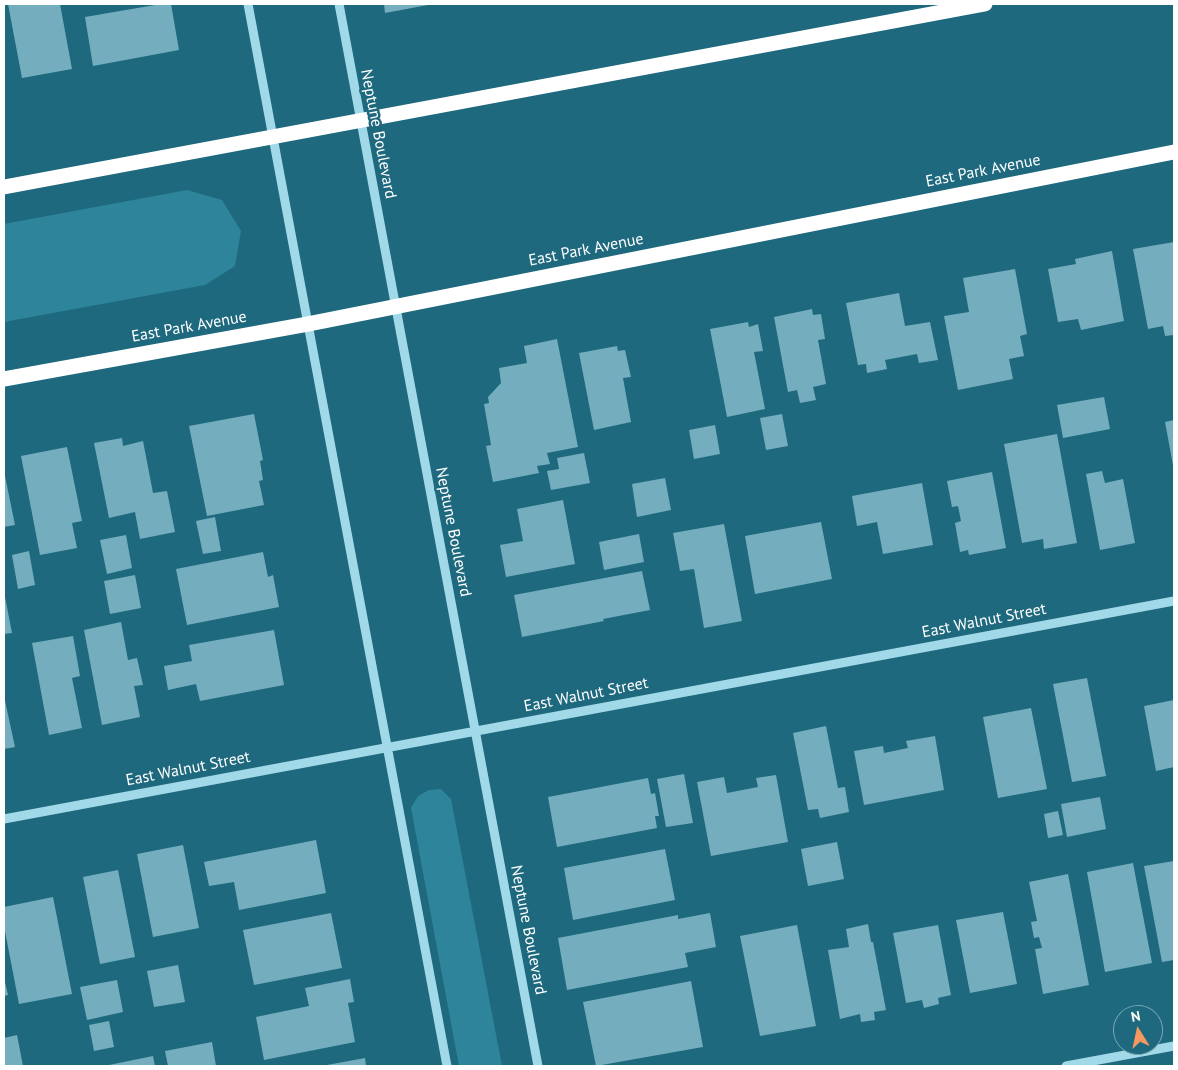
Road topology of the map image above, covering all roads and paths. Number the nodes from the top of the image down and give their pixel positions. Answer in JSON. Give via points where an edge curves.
{"nodes":[{"id":1,"x":248,"y":4,"type":"edge"},
{"id":2,"x":339,"y":4,"type":"edge"},
{"id":3,"x":985,"y":4,"type":"edge"},
{"id":4,"x":360,"y":120,"type":"junction"},
{"id":5,"x":273,"y":137,"type":"junction"},
{"id":6,"x":1174,"y":152,"type":"edge"},
{"id":7,"x":4,"y":187,"type":"edge"},
{"id":8,"x":395,"y":306,"type":"junction"},
{"id":9,"x":308,"y":324,"type":"junction"},
{"id":10,"x":4,"y":379,"type":"edge"},
{"id":11,"x":1174,"y":601,"type":"edge"},
{"id":12,"x":475,"y":731,"type":"junction"},
{"id":13,"x":388,"y":747,"type":"junction"},
{"id":14,"x":4,"y":819,"type":"edge"},
{"id":15,"x":1174,"y":1046,"type":"edge"},
{"id":16,"x":447,"y":1066,"type":"edge"},
{"id":17,"x":538,"y":1066,"type":"edge"},
{"id":18,"x":1066,"y":1066,"type":"edge"}],
"edges":[{"from":1,"to":5,"type":"street"},
{"from":2,"to":4,"type":"street","name":"Neptune Boulevard"},
{"from":3,"to":4,"type":"highway"},
{"from":4,"to":5,"type":"highway"},
{"from":4,"to":8,"type":"street","name":"Neptune Boulevard"},
{"from":5,"to":7,"type":"highway"},
{"from":5,"to":9,"type":"street"},
{"from":6,"to":8,"type":"highway","name":"East Park Avenue"},
{"from":8,"to":9,"type":"highway","name":"East Park Avenue"},
{"from":8,"to":12,"type":"street","name":"Neptune Boulevard"},
{"from":9,"to":10,"type":"highway","name":"East Park Avenue"},
{"from":9,"to":13,"type":"street"},
{"from":11,"to":12,"type":"street","name":"East Walnut Street"},
{"from":12,"to":13,"type":"street","name":"East Walnut Street"},
{"from":12,"to":17,"type":"street","name":"Neptune Boulevard"},
{"from":13,"to":14,"type":"street","name":"East Walnut Street"},
{"from":13,"to":16,"type":"street"},
{"from":15,"to":18,"type":"street"}]}
